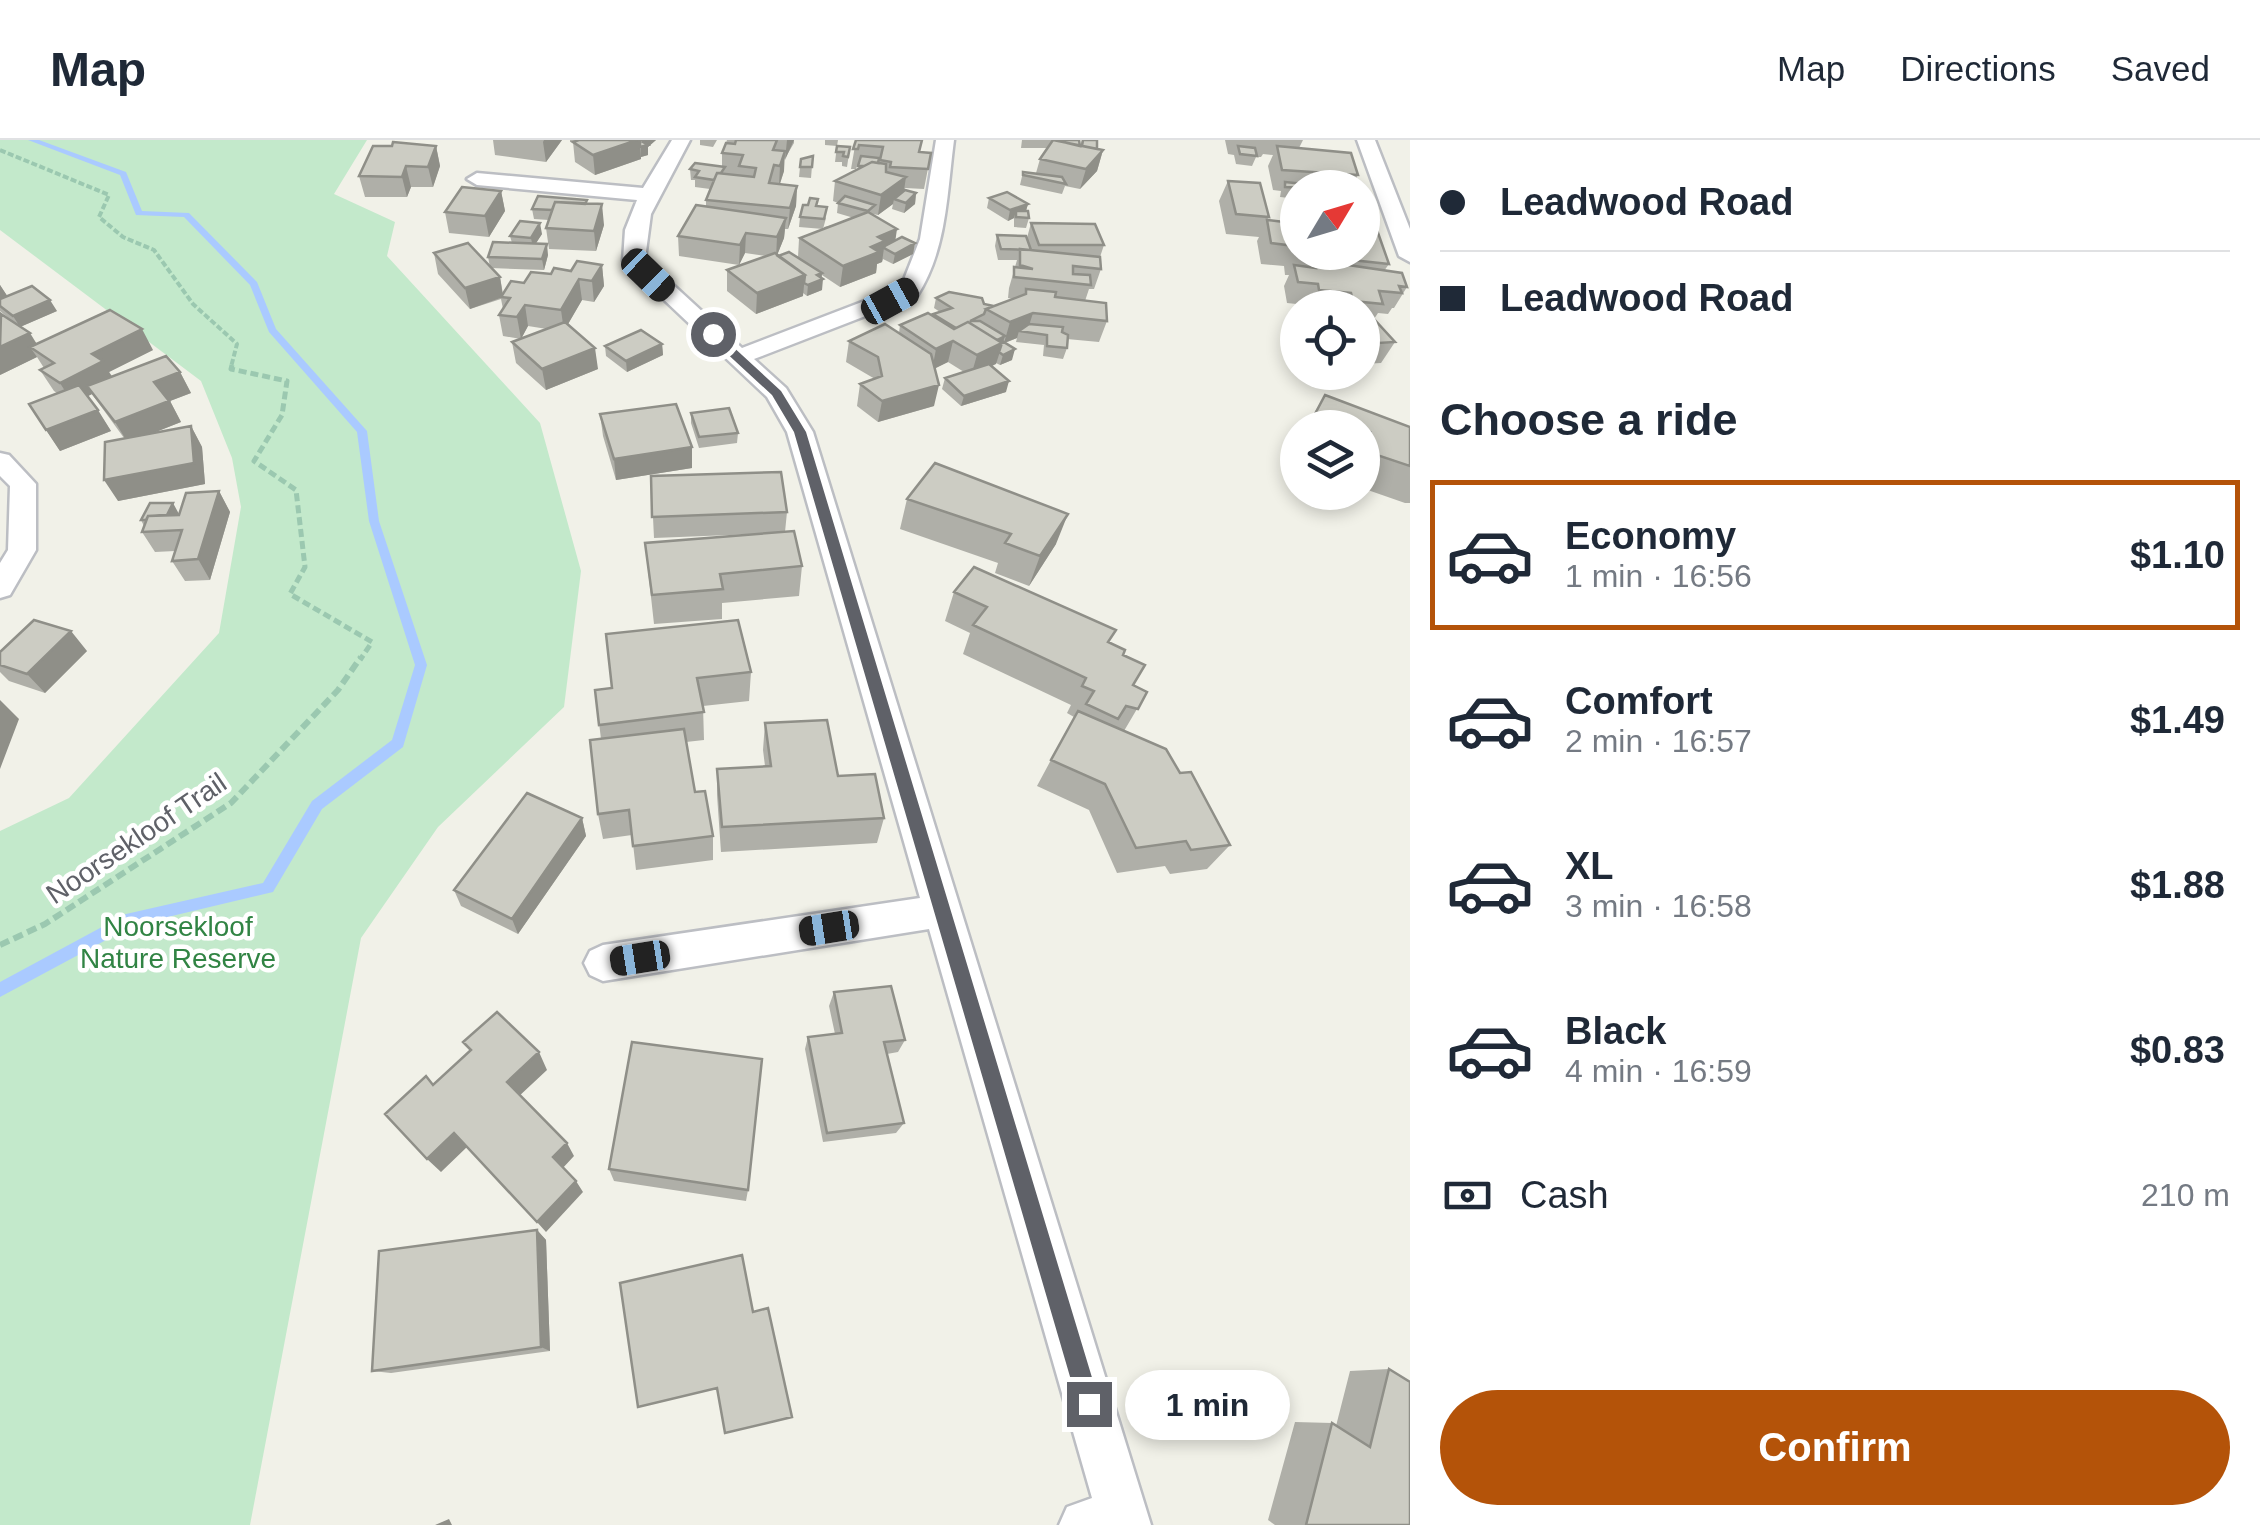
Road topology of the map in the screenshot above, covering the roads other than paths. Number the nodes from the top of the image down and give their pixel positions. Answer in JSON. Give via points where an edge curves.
{"nodes":[{"id":1,"x":680,"y":140,"type":"edge"},
{"id":2,"x":945,"y":140,"type":"edge"},
{"id":3,"x":1366,"y":140,"type":"edge"},
{"id":4,"x":477,"y":178,"type":"dead end"},
{"id":5,"x":652,"y":195,"type":"junction"},
{"id":6,"x":1410,"y":256,"type":"edge"},
{"id":7,"x":739,"y":357,"type":"junction"},
{"id":8,"x":0,"y":461,"type":"edge"},
{"id":9,"x":0,"y":588,"type":"edge"},
{"id":10,"x":942,"y":911,"type":"junction"},
{"id":11,"x":602,"y":964,"type":"dead end"},
{"id":12,"x":1111,"y":1522,"type":"edge"}],
"edges":[{"from":1,"to":5,"type":"street"},
{"from":2,"to":7,"type":"street","via":[[926,254],[909,291]]},
{"from":3,"to":6,"type":"street"},
{"from":4,"to":5,"type":"street"},
{"from":5,"to":7,"type":"street","via":[[631,244],[634,261]]},
{"from":7,"to":10,"type":"street","via":[[777,393],[800,432]]},
{"from":8,"to":9,"type":"street","via":[[22,484],[22,550]]},
{"from":10,"to":11,"type":"street"},
{"from":10,"to":12,"type":"street"}]}
